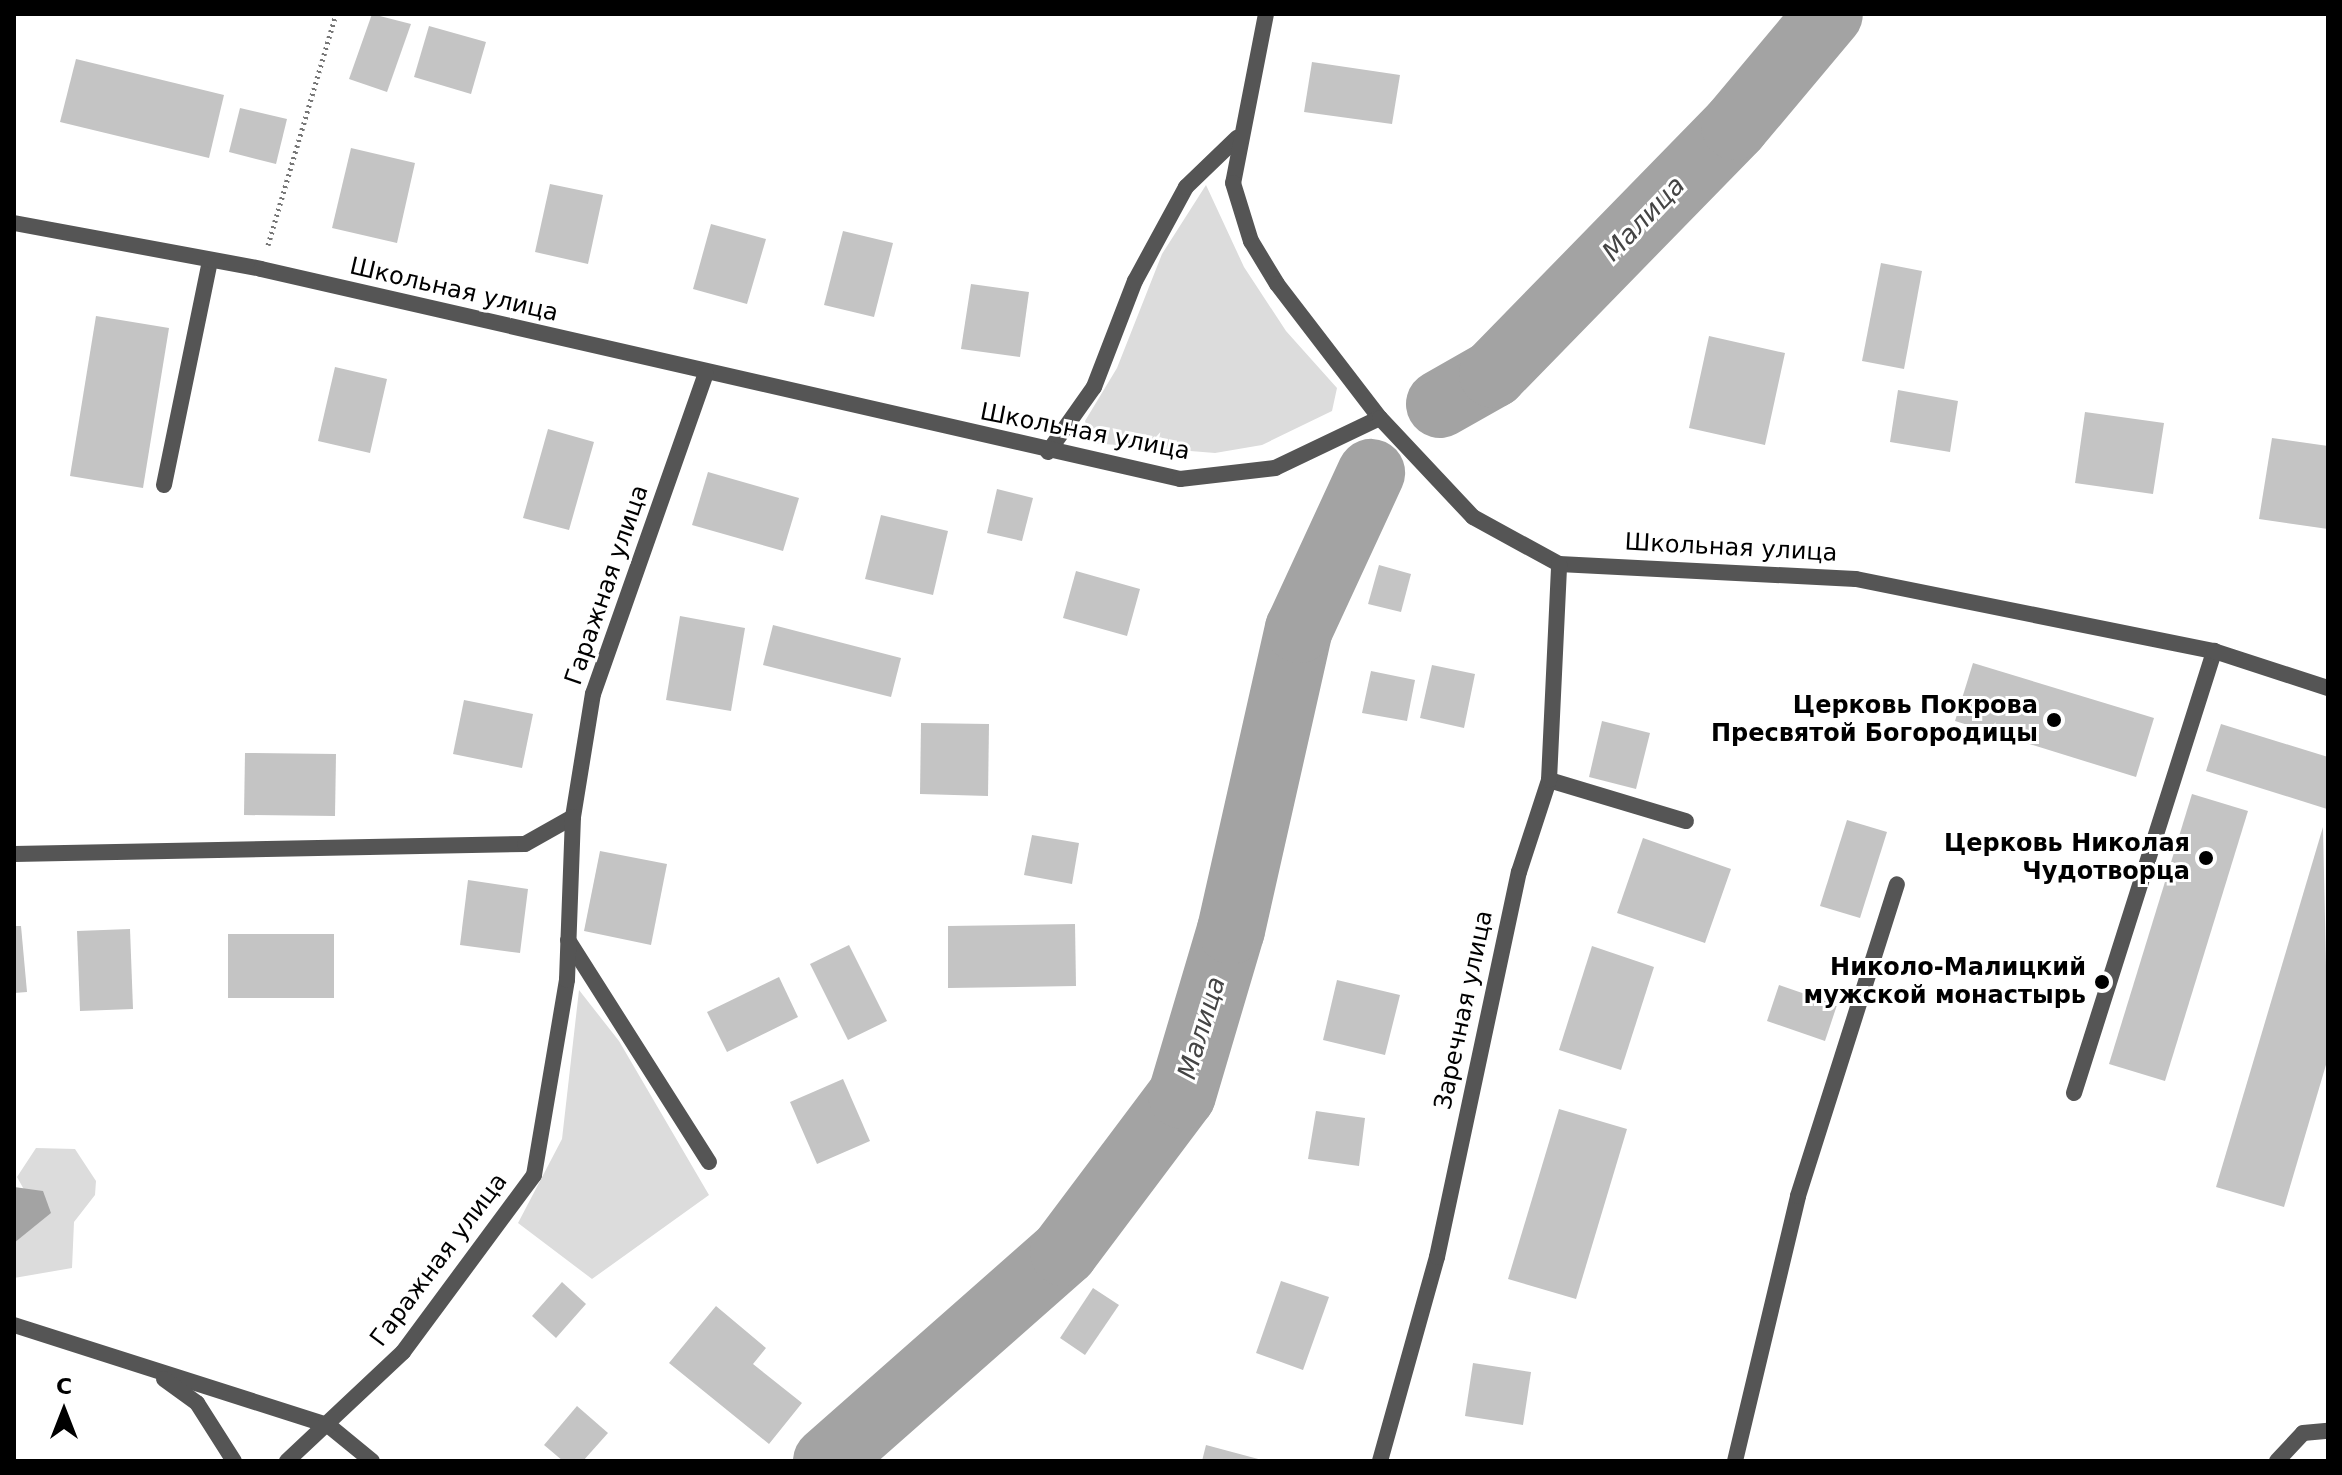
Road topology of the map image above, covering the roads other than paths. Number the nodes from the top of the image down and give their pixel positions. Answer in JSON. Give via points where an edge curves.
{"nodes":[{"id":1,"x":1266,"y":14,"type":"edge"},
{"id":2,"x":1237,"y":138,"type":"junction"},
{"id":3,"x":14,"y":223,"type":"edge"},
{"id":4,"x":210,"y":261,"type":"junction"},
{"id":5,"x":706,"y":374,"type":"junction"},
{"id":6,"x":1380,"y":418,"type":"junction"},
{"id":7,"x":1048,"y":452,"type":"junction"},
{"id":8,"x":164,"y":485,"type":"dead end"},
{"id":9,"x":1559,"y":564,"type":"junction"},
{"id":10,"x":2214,"y":651,"type":"junction"},
{"id":11,"x":2328,"y":688,"type":"edge"},
{"id":12,"x":1549,"y":780,"type":"junction"},
{"id":13,"x":573,"y":817,"type":"junction"},
{"id":14,"x":1686,"y":821,"type":"dead end"},
{"id":15,"x":14,"y":854,"type":"edge"},
{"id":16,"x":1897,"y":884,"type":"dead end"},
{"id":17,"x":568,"y":940,"type":"junction"},
{"id":18,"x":2074,"y":1093,"type":"dead end"},
{"id":19,"x":709,"y":1162,"type":"dead end"},
{"id":20,"x":14,"y":1325,"type":"edge"},
{"id":21,"x":141,"y":1365,"type":"junction"},
{"id":22,"x":328,"y":1425,"type":"junction"},
{"id":23,"x":2328,"y":1431,"type":"edge"},
{"id":24,"x":234,"y":1461,"type":"edge"},
{"id":25,"x":287,"y":1461,"type":"edge"},
{"id":26,"x":372,"y":1461,"type":"edge"},
{"id":27,"x":1380,"y":1461,"type":"edge"},
{"id":28,"x":1735,"y":1461,"type":"edge"},
{"id":29,"x":2277,"y":1461,"type":"edge"}],
"edges":[{"from":1,"to":2,"type":"street"},
{"from":2,"to":6,"type":"street","via":[[1233,183],[1251,241]]},
{"from":2,"to":7,"type":"street","via":[[1186,187],[1135,281],[1094,387]]},
{"from":3,"to":4,"type":"street","name":"Школьная улица"},
{"from":4,"to":5,"type":"street","name":"Школьная улица"},
{"from":4,"to":8,"type":"street"},
{"from":5,"to":7,"type":"street","name":"Школьная улица"},
{"from":5,"to":13,"type":"street","name":"Гаражная улица","via":[[593,694]]},
{"from":6,"to":7,"type":"street","name":"Школьная улица","via":[[1275,468],[1235,478],[1180,479]]},
{"from":6,"to":9,"type":"street","name":"Школьная улица","via":[[1473,517]]},
{"from":9,"to":10,"type":"street","name":"Школьная улица","via":[[1856,579]]},
{"from":9,"to":12,"type":"street","name":"Заречная улица"},
{"from":10,"to":11,"type":"street","name":"Школьная улица"},
{"from":10,"to":18,"type":"street"},
{"from":12,"to":14,"type":"street"},
{"from":12,"to":27,"type":"street","name":"Заречная улица","via":[[1519,872],[1437,1257]]},
{"from":13,"to":15,"type":"street","via":[[525,844]]},
{"from":13,"to":17,"type":"street","name":"Гаражная улица"},
{"from":16,"to":28,"type":"street","via":[[1798,1196]]},
{"from":17,"to":19,"type":"street"},
{"from":17,"to":22,"type":"street","name":"Гаражная улица","via":[[554,1082],[534,1175],[403,1352]]},
{"from":20,"to":21,"type":"street"},
{"from":21,"to":22,"type":"street"},
{"from":21,"to":24,"type":"street","via":[[197,1403]]},
{"from":22,"to":25,"type":"street","name":"Гаражная улица"},
{"from":22,"to":26,"type":"street"},
{"from":23,"to":29,"type":"street","via":[[2303,1433]]}]}
